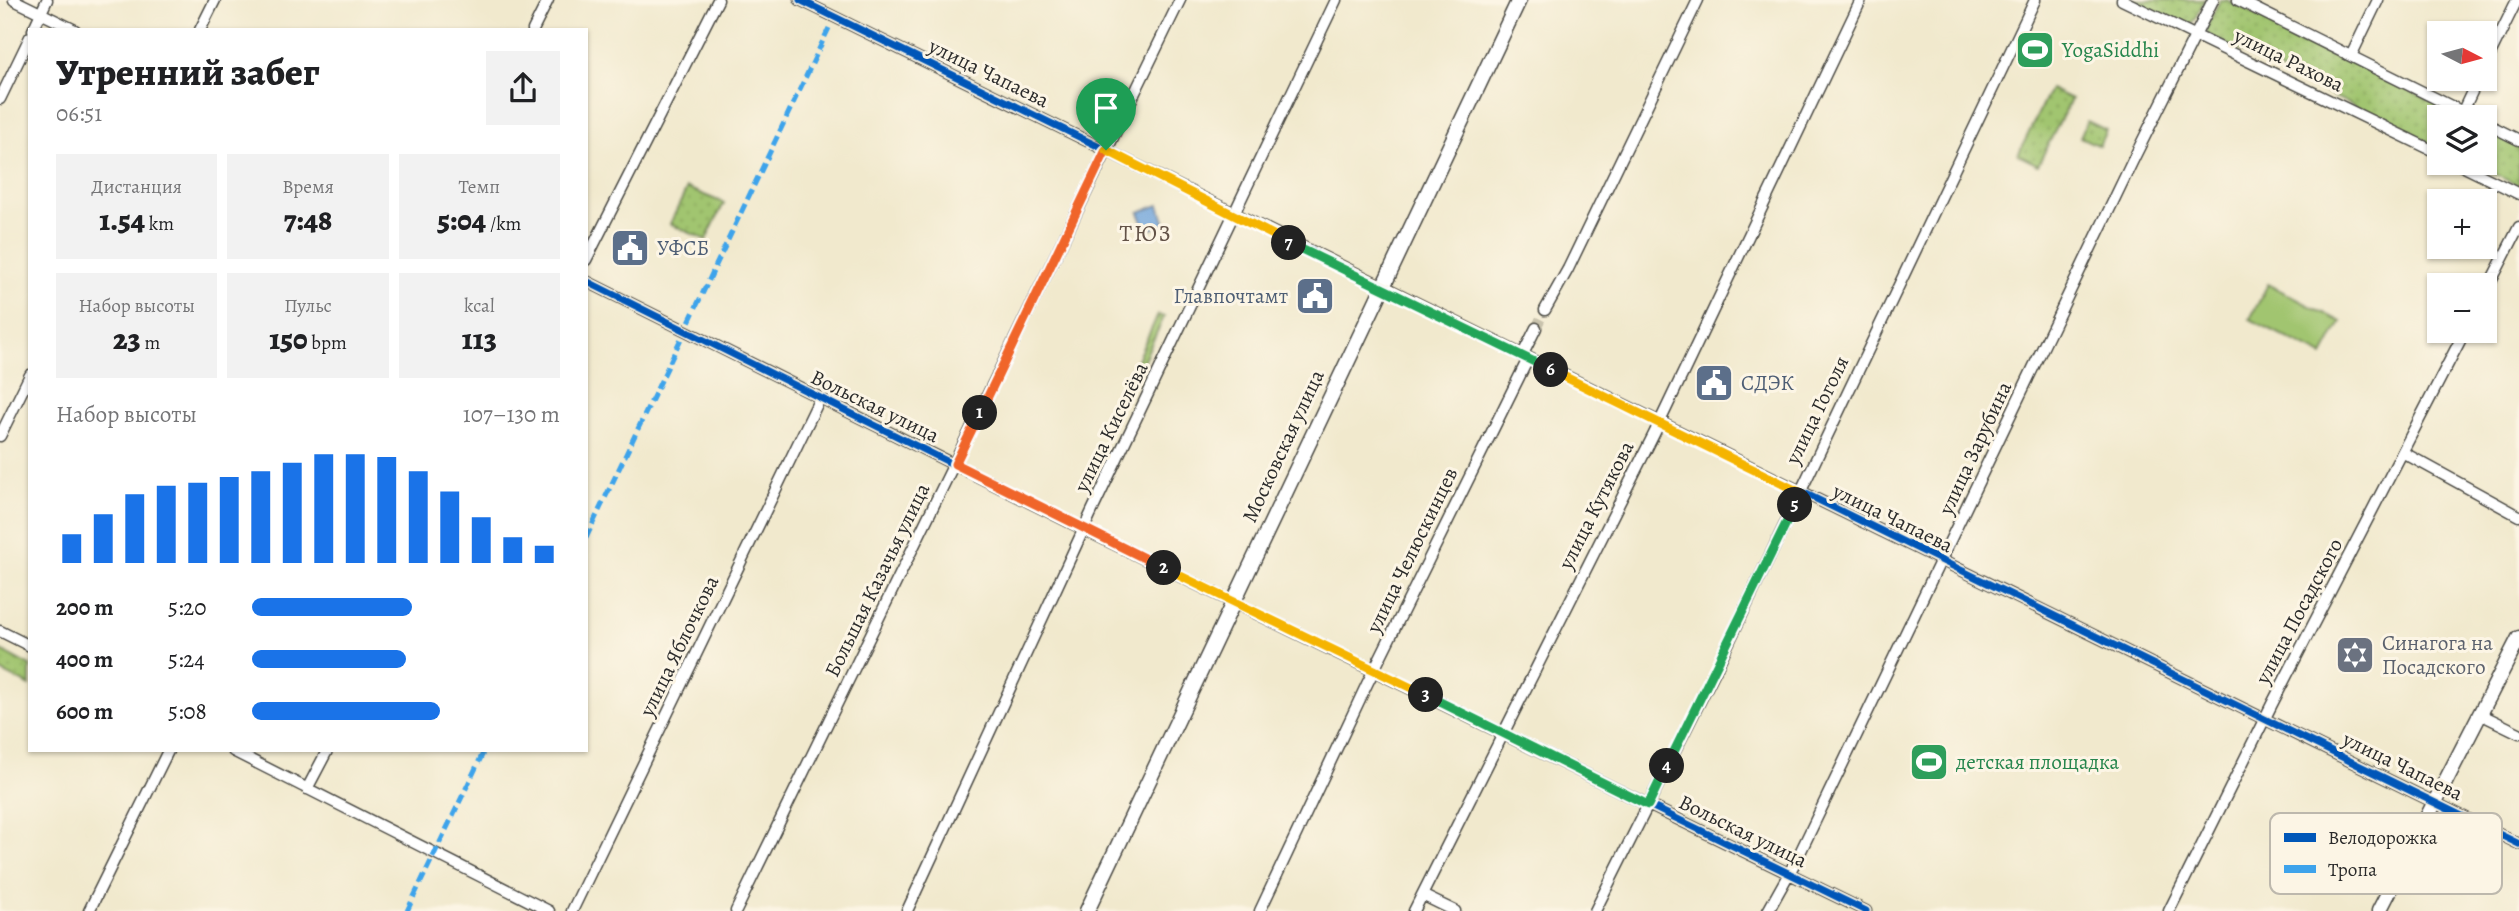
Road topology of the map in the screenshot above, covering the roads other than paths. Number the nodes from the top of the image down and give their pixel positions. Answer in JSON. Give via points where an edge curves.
{"nodes":[{"id":1,"x":14,"y":0,"type":"edge"},
{"id":2,"x":47,"y":0,"type":"edge"},
{"id":3,"x":215,"y":0,"type":"edge"},
{"id":4,"x":548,"y":0,"type":"edge"},
{"id":5,"x":718,"y":0,"type":"edge"},
{"id":6,"x":800,"y":0,"type":"edge"},
{"id":7,"x":1180,"y":0,"type":"edge"},
{"id":8,"x":1336,"y":0,"type":"edge"},
{"id":9,"x":1519,"y":0,"type":"edge"},
{"id":10,"x":1699,"y":0,"type":"edge"},
{"id":11,"x":1861,"y":0,"type":"edge"},
{"id":12,"x":2035,"y":0,"type":"edge"},
{"id":13,"x":2122,"y":0,"type":"edge"},
{"id":14,"x":2213,"y":0,"type":"edge"},
{"id":15,"x":2238,"y":0,"type":"edge"},
{"id":16,"x":2378,"y":0,"type":"edge"},
{"id":17,"x":2517,"y":0,"type":"edge"},
{"id":18,"x":41,"y":13,"type":"junction"},
{"id":19,"x":34,"y":28,"type":"edge"},
{"id":20,"x":71,"y":28,"type":"edge"},
{"id":21,"x":201,"y":28,"type":"edge"},
{"id":22,"x":534,"y":28,"type":"edge"},
{"id":23,"x":2194,"y":35,"type":"junction"},
{"id":24,"x":28,"y":41,"type":"edge"},
{"id":25,"x":2497,"y":41,"type":"edge"},
{"id":26,"x":2351,"y":56,"type":"junction"},
{"id":27,"x":0,"y":99,"type":"edge"},
{"id":28,"x":2442,"y":105,"type":"edge"},
{"id":29,"x":2497,"y":129,"type":"edge"},
{"id":30,"x":2519,"y":140,"type":"edge"},
{"id":31,"x":2427,"y":148,"type":"edge"},
{"id":32,"x":1106,"y":150,"type":"junction"},
{"id":33,"x":2480,"y":175,"type":"edge"},
{"id":34,"x":2519,"y":194,"type":"edge"},
{"id":35,"x":1234,"y":215,"type":"junction"},
{"id":36,"x":2519,"y":227,"type":"edge"},
{"id":37,"x":588,"y":256,"type":"edge"},
{"id":38,"x":2495,"y":273,"type":"edge"},
{"id":39,"x":588,"y":282,"type":"edge"},
{"id":40,"x":1381,"y":288,"type":"junction"},
{"id":41,"x":1545,"y":310,"type":"tunnel mouth"},
{"id":42,"x":1536,"y":328,"type":"tunnel mouth"},
{"id":43,"x":2459,"y":343,"type":"edge"},
{"id":44,"x":1525,"y":357,"type":"junction"},
{"id":45,"x":28,"y":379,"type":"edge"},
{"id":46,"x":820,"y":398,"type":"junction"},
{"id":47,"x":1659,"y":423,"type":"junction"},
{"id":48,"x":0,"y":436,"type":"edge"},
{"id":49,"x":2404,"y":453,"type":"junction"},
{"id":50,"x":955,"y":464,"type":"junction"},
{"id":51,"x":1799,"y":492,"type":"junction"},
{"id":52,"x":2519,"y":516,"type":"edge"},
{"id":53,"x":1084,"y":530,"type":"junction"},
{"id":54,"x":1942,"y":561,"type":"junction"},
{"id":55,"x":1233,"y":602,"type":"junction"},
{"id":56,"x":0,"y":631,"type":"edge"},
{"id":57,"x":2519,"y":638,"type":"edge"},
{"id":58,"x":28,"y":645,"type":"edge"},
{"id":59,"x":1374,"y":670,"type":"junction"},
{"id":60,"x":2480,"y":714,"type":"junction"},
{"id":61,"x":2265,"y":720,"type":"junction"},
{"id":62,"x":1503,"y":731,"type":"junction"},
{"id":63,"x":2519,"y":733,"type":"edge"},
{"id":64,"x":168,"y":752,"type":"edge"},
{"id":65,"x":235,"y":752,"type":"edge"},
{"id":66,"x":326,"y":752,"type":"edge"},
{"id":67,"x":307,"y":789,"type":"junction"},
{"id":68,"x":2434,"y":803,"type":"junction"},
{"id":69,"x":1648,"y":805,"type":"junction"},
{"id":70,"x":2429,"y":813,"type":"edge"},
{"id":71,"x":2454,"y":813,"type":"edge"},
{"id":72,"x":2502,"y":837,"type":"edge"},
{"id":73,"x":2519,"y":845,"type":"edge"},
{"id":74,"x":1789,"y":873,"type":"junction"},
{"id":75,"x":2388,"y":894,"type":"edge"},
{"id":76,"x":1422,"y":895,"type":"junction"},
{"id":77,"x":89,"y":911,"type":"edge"},
{"id":78,"x":548,"y":911,"type":"edge"},
{"id":79,"x":572,"y":911,"type":"edge"},
{"id":80,"x":736,"y":911,"type":"edge"},
{"id":81,"x":907,"y":911,"type":"edge"},
{"id":82,"x":1087,"y":911,"type":"edge"},
{"id":83,"x":1260,"y":911,"type":"edge"},
{"id":84,"x":1414,"y":911,"type":"edge"},
{"id":85,"x":1455,"y":911,"type":"edge"},
{"id":86,"x":1595,"y":911,"type":"edge"},
{"id":87,"x":1768,"y":911,"type":"edge"},
{"id":88,"x":1866,"y":911,"type":"edge"},
{"id":89,"x":2169,"y":911,"type":"edge"},
{"id":90,"x":2379,"y":911,"type":"edge"}],
"edges":[{"from":1,"to":18,"type":"street"},
{"from":2,"to":18,"type":"street"},
{"from":3,"to":21,"type":"street"},
{"from":4,"to":22,"type":"street"},
{"from":5,"to":37,"type":"street"},
{"from":6,"to":32,"type":"street","name":"улица Чапаева"},
{"from":7,"to":32,"type":"street","name":"Большая Казачья улица"},
{"from":8,"to":35,"type":"street","name":"улица Киселёва"},
{"from":9,"to":40,"type":"main road","name":"Московская улица"},
{"from":10,"to":41,"type":"street"},
{"from":11,"to":47,"type":"street","name":"улица Кутякова"},
{"from":12,"to":51,"type":"street","name":"улица Гоголя"},
{"from":13,"to":23,"type":"street","name":"улица Рахова"},
{"from":14,"to":23,"type":"street","name":"улица Зарубина"},
{"from":15,"to":26,"type":"street","name":"улица Рахова"},
{"from":16,"to":26,"type":"street"},
{"from":17,"to":25,"type":"street"},
{"from":18,"to":19,"type":"street"},
{"from":18,"to":20,"type":"street"},
{"from":23,"to":31,"type":"street","name":"улица Рахова"},
{"from":23,"to":54,"type":"street","name":"улица Зарубина"},
{"from":24,"to":27,"type":"street"},
{"from":26,"to":28,"type":"street","name":"улица Рахова"},
{"from":29,"to":30,"type":"street"},
{"from":32,"to":35,"type":"street","name":"улица Чапаева"},
{"from":32,"to":50,"type":"street","name":"Большая Казачья улица"},
{"from":33,"to":34,"type":"street"},
{"from":35,"to":40,"type":"street","name":"улица Чапаева"},
{"from":35,"to":53,"type":"street","name":"улица Киселёва"},
{"from":36,"to":38,"type":"street"},
{"from":39,"to":46,"type":"street","name":"Вольская улица"},
{"from":40,"to":44,"type":"street","name":"улица Чапаева"},
{"from":40,"to":55,"type":"main road","name":"Московская улица"},
{"from":42,"to":44,"type":"street","name":"улица Челюскинцев"},
{"from":43,"to":49,"type":"street","name":"улица Посадского"},
{"from":44,"to":47,"type":"street","name":"улица Чапаева"},
{"from":44,"to":59,"type":"street","name":"улица Челюскинцев"},
{"from":45,"to":48,"type":"street"},
{"from":46,"to":50,"type":"street","name":"Вольская улица"},
{"from":46,"to":79,"type":"street","name":"улица Яблочкова"},
{"from":47,"to":51,"type":"street","name":"улица Чапаева"},
{"from":47,"to":62,"type":"street","name":"улица Кутякова"},
{"from":49,"to":52,"type":"street"},
{"from":49,"to":61,"type":"street","name":"улица Посадского"},
{"from":50,"to":53,"type":"street","name":"Вольская улица"},
{"from":50,"to":80,"type":"street","name":"Большая Казачья улица"},
{"from":51,"to":54,"type":"street","name":"улица Чапаева"},
{"from":51,"to":69,"type":"street","name":"улица Гоголя"},
{"from":53,"to":55,"type":"street","name":"Вольская улица"},
{"from":53,"to":81,"type":"street","name":"улица Киселёва"},
{"from":54,"to":61,"type":"street","name":"улица Чапаева"},
{"from":54,"to":74,"type":"street","name":"улица Зарубина"},
{"from":55,"to":59,"type":"street","name":"Вольская улица"},
{"from":55,"to":82,"type":"main road","name":"Московская улица"},
{"from":56,"to":58,"type":"street"},
{"from":57,"to":60,"type":"main road"},
{"from":59,"to":62,"type":"street","name":"Вольская улица"},
{"from":59,"to":83,"type":"street","name":"улица Челюскинцев"},
{"from":60,"to":63,"type":"street"},
{"from":60,"to":68,"type":"main road"},
{"from":61,"to":68,"type":"street","name":"улица Чапаева"},
{"from":61,"to":89,"type":"street","name":"улица Посадского"},
{"from":62,"to":69,"type":"street","name":"Вольская улица"},
{"from":62,"to":76,"type":"street","name":"улица Кутякова"},
{"from":64,"to":77,"type":"street"},
{"from":65,"to":67,"type":"street"},
{"from":66,"to":67,"type":"street"},
{"from":67,"to":78,"type":"street"},
{"from":68,"to":70,"type":"main road"},
{"from":68,"to":71,"type":"street","name":"улица Чапаева"},
{"from":69,"to":74,"type":"street","name":"Вольская улица"},
{"from":69,"to":86,"type":"street","name":"улица Гоголя"},
{"from":72,"to":73,"type":"street","name":"улица Чапаева"},
{"from":74,"to":87,"type":"street","name":"улица Зарубина"},
{"from":74,"to":88,"type":"street","name":"Вольская улица"},
{"from":75,"to":90,"type":"main road"},
{"from":76,"to":84,"type":"street","name":"улица Кутякова"},
{"from":76,"to":85,"type":"street"}]}
